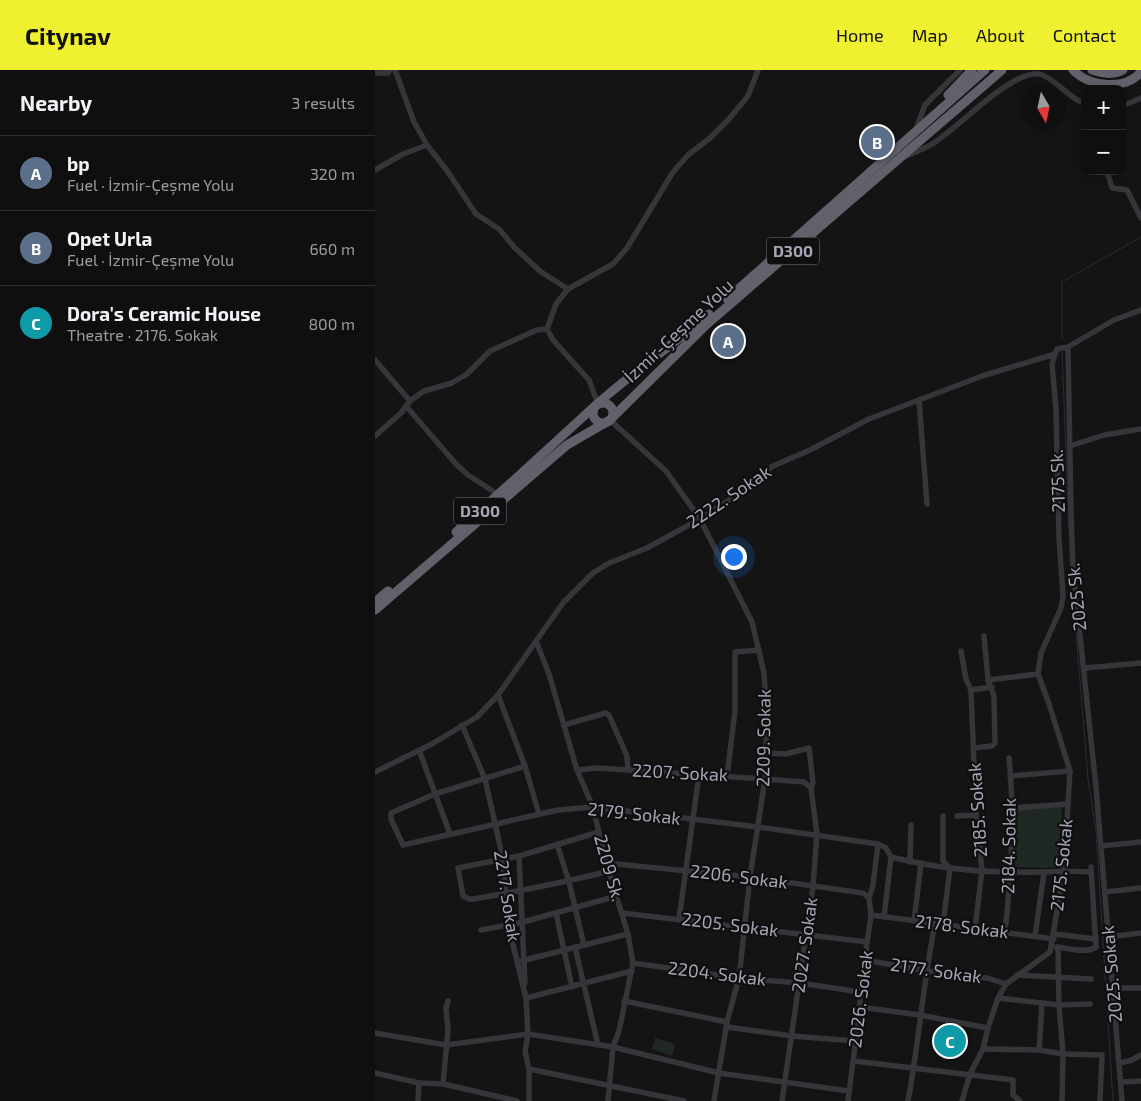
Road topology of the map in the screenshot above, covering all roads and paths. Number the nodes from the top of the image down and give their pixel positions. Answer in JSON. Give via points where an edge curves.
{"nodes":[{"id":1,"x":390,"y":70,"type":"edge"},
{"id":2,"x":395,"y":70,"type":"edge"},
{"id":3,"x":758,"y":70,"type":"edge"},
{"id":4,"x":960,"y":70,"type":"edge"},
{"id":5,"x":972,"y":70,"type":"edge"},
{"id":6,"x":985,"y":70,"type":"edge"},
{"id":7,"x":1003,"y":70,"type":"edge"},
{"id":8,"x":1073,"y":70,"type":"edge"},
{"id":9,"x":1092,"y":70,"type":"edge"},
{"id":10,"x":1123,"y":70,"type":"edge"},
{"id":11,"x":375,"y":72,"type":"edge"},
{"id":12,"x":1141,"y":72,"type":"edge"},
{"id":13,"x":1141,"y":98,"type":"edge"},
{"id":14,"x":1081,"y":102,"type":"edge"},
{"id":15,"x":1126,"y":104,"type":"edge"},
{"id":16,"x":916,"y":131,"type":"junction"},
{"id":17,"x":427,"y":145,"type":"junction"},
{"id":18,"x":900,"y":159,"type":"junction"},
{"id":19,"x":375,"y":170,"type":"edge"},
{"id":20,"x":1108,"y":175,"type":"edge"},
{"id":21,"x":1141,"y":218,"type":"edge"},
{"id":22,"x":568,"y":289,"type":"junction"},
{"id":23,"x":1141,"y":310,"type":"edge"},
{"id":24,"x":547,"y":329,"type":"junction"},
{"id":25,"x":1068,"y":347,"type":"junction"},
{"id":26,"x":1055,"y":354,"type":"junction"},
{"id":27,"x":375,"y":360,"type":"edge"},
{"id":28,"x":919,"y":400,"type":"junction"},
{"id":29,"x":408,"y":403,"type":"junction"},
{"id":30,"x":598,"y":404,"type":"junction"},
{"id":31,"x":610,"y":420,"type":"junction"},
{"id":32,"x":1141,"y":429,"type":"edge"},
{"id":33,"x":375,"y":436,"type":"edge"},
{"id":34,"x":1069,"y":446,"type":"junction"},
{"id":35,"x":499,"y":495,"type":"junction"},
{"id":36,"x":927,"y":504,"type":"dead end"},
{"id":37,"x":700,"y":519,"type":"junction"},
{"id":38,"x":375,"y":602,"type":"edge"},
{"id":39,"x":375,"y":610,"type":"edge"},
{"id":40,"x":984,"y":636,"type":"dead end"},
{"id":41,"x":537,"y":641,"type":"junction"},
{"id":42,"x":759,"y":650,"type":"junction"},
{"id":43,"x":961,"y":650,"type":"dead end"},
{"id":44,"x":1141,"y":663,"type":"edge"},
{"id":45,"x":1085,"y":668,"type":"junction"},
{"id":46,"x":1038,"y":674,"type":"junction"},
{"id":47,"x":988,"y":680,"type":"junction"},
{"id":48,"x":992,"y":687,"type":"junction"},
{"id":49,"x":971,"y":690,"type":"junction"},
{"id":50,"x":498,"y":695,"type":"junction"},
{"id":51,"x":565,"y":725,"type":"junction"},
{"id":52,"x":463,"y":726,"type":"junction"},
{"id":53,"x":974,"y":748,"type":"junction"},
{"id":54,"x":419,"y":750,"type":"junction"},
{"id":55,"x":765,"y":753,"type":"junction"},
{"id":56,"x":1009,"y":758,"type":"dead end"},
{"id":57,"x":525,"y":766,"type":"junction"},
{"id":58,"x":577,"y":770,"type":"junction"},
{"id":59,"x":628,"y":770,"type":"junction"},
{"id":60,"x":1070,"y":771,"type":"junction"},
{"id":61,"x":375,"y":772,"type":"edge"},
{"id":62,"x":699,"y":775,"type":"junction"},
{"id":63,"x":727,"y":776,"type":"junction"},
{"id":64,"x":1011,"y":776,"type":"junction"},
{"id":65,"x":485,"y":779,"type":"junction"},
{"id":66,"x":765,"y":779,"type":"junction"},
{"id":67,"x":811,"y":788,"type":"junction"},
{"id":68,"x":435,"y":794,"type":"junction"},
{"id":69,"x":1068,"y":804,"type":"junction"},
{"id":70,"x":593,"y":807,"type":"junction"},
{"id":71,"x":1011,"y":808,"type":"junction"},
{"id":72,"x":539,"y":814,"type":"junction"},
{"id":73,"x":976,"y":815,"type":"junction"},
{"id":74,"x":943,"y":816,"type":"dead end"},
{"id":75,"x":957,"y":816,"type":"dead end"},
{"id":76,"x":692,"y":820,"type":"junction"},
{"id":77,"x":494,"y":824,"type":"junction"},
{"id":78,"x":758,"y":826,"type":"junction"},
{"id":79,"x":911,"y":826,"type":"dead end"},
{"id":80,"x":599,"y":832,"type":"junction"},
{"id":81,"x":449,"y":834,"type":"junction"},
{"id":82,"x":817,"y":834,"type":"junction"},
{"id":83,"x":1141,"y":842,"type":"edge"},
{"id":84,"x":557,"y":844,"type":"junction"},
{"id":85,"x":879,"y":844,"type":"junction"},
{"id":86,"x":1101,"y":846,"type":"junction"},
{"id":87,"x":519,"y":856,"type":"junction"},
{"id":88,"x":891,"y":857,"type":"junction"},
{"id":89,"x":503,"y":859,"type":"junction"},
{"id":90,"x":910,"y":862,"type":"junction"},
{"id":91,"x":606,"y":863,"type":"junction"},
{"id":92,"x":921,"y":863,"type":"junction"},
{"id":93,"x":950,"y":868,"type":"junction"},
{"id":94,"x":685,"y":870,"type":"junction"},
{"id":95,"x":982,"y":870,"type":"junction"},
{"id":96,"x":1064,"y":870,"type":"junction"},
{"id":97,"x":609,"y":872,"type":"junction"},
{"id":98,"x":1011,"y":872,"type":"junction"},
{"id":99,"x":1043,"y":873,"type":"junction"},
{"id":100,"x":750,"y":877,"type":"junction"},
{"id":101,"x":569,"y":882,"type":"junction"},
{"id":102,"x":813,"y":886,"type":"junction"},
{"id":103,"x":1141,"y":888,"type":"edge"},
{"id":104,"x":521,"y":892,"type":"junction"},
{"id":105,"x":1105,"y":892,"type":"junction"},
{"id":106,"x":506,"y":893,"type":"junction"},
{"id":107,"x":617,"y":896,"type":"junction"},
{"id":108,"x":869,"y":898,"type":"junction"},
{"id":109,"x":574,"y":909,"type":"junction"},
{"id":110,"x":622,"y":912,"type":"junction"},
{"id":111,"x":556,"y":913,"type":"junction"},
{"id":112,"x":871,"y":915,"type":"junction"},
{"id":113,"x":884,"y":917,"type":"junction"},
{"id":114,"x":679,"y":918,"type":"junction"},
{"id":115,"x":914,"y":921,"type":"junction"},
{"id":116,"x":523,"y":922,"type":"junction"},
{"id":117,"x":508,"y":924,"type":"junction"},
{"id":118,"x":935,"y":924,"type":"junction"},
{"id":119,"x":943,"y":925,"type":"junction"},
{"id":120,"x":745,"y":927,"type":"junction"},
{"id":121,"x":975,"y":929,"type":"junction"},
{"id":122,"x":481,"y":930,"type":"dead end"},
{"id":123,"x":1005,"y":933,"type":"junction"},
{"id":124,"x":1141,"y":933,"type":"edge"},
{"id":125,"x":628,"y":934,"type":"junction"},
{"id":126,"x":806,"y":936,"type":"junction"},
{"id":127,"x":1035,"y":936,"type":"junction"},
{"id":128,"x":1054,"y":937,"type":"junction"},
{"id":129,"x":1108,"y":937,"type":"junction"},
{"id":130,"x":1096,"y":939,"type":"junction"},
{"id":131,"x":867,"y":942,"type":"junction"},
{"id":132,"x":584,"y":945,"type":"junction"},
{"id":133,"x":575,"y":947,"type":"junction"},
{"id":134,"x":1055,"y":947,"type":"junction"},
{"id":135,"x":563,"y":951,"type":"junction"},
{"id":136,"x":865,"y":960,"type":"junction"},
{"id":137,"x":521,"y":961,"type":"junction"},
{"id":138,"x":633,"y":963,"type":"junction"},
{"id":139,"x":926,"y":970,"type":"junction"},
{"id":140,"x":631,"y":971,"type":"junction"},
{"id":141,"x":1017,"y":974,"type":"junction"},
{"id":142,"x":1058,"y":976,"type":"junction"},
{"id":143,"x":739,"y":978,"type":"junction"},
{"id":144,"x":1091,"y":979,"type":"dead end"},
{"id":145,"x":800,"y":983,"type":"junction"},
{"id":146,"x":584,"y":984,"type":"junction"},
{"id":147,"x":1006,"y":984,"type":"junction"},
{"id":148,"x":572,"y":987,"type":"junction"},
{"id":149,"x":1113,"y":988,"type":"junction"},
{"id":150,"x":1141,"y":988,"type":"edge"},
{"id":151,"x":860,"y":992,"type":"junction"},
{"id":152,"x":526,"y":998,"type":"junction"},
{"id":153,"x":998,"y":998,"type":"junction"},
{"id":154,"x":448,"y":1001,"type":"dead end"},
{"id":155,"x":624,"y":1001,"type":"junction"},
{"id":156,"x":1042,"y":1004,"type":"junction"},
{"id":157,"x":1090,"y":1004,"type":"dead end"},
{"id":158,"x":1059,"y":1005,"type":"junction"},
{"id":159,"x":860,"y":1007,"type":"junction"},
{"id":160,"x":920,"y":1016,"type":"junction"},
{"id":161,"x":727,"y":1025,"type":"junction"},
{"id":162,"x":988,"y":1028,"type":"junction"},
{"id":163,"x":375,"y":1033,"type":"edge"},
{"id":164,"x":527,"y":1034,"type":"junction"},
{"id":165,"x":792,"y":1036,"type":"junction"},
{"id":166,"x":855,"y":1041,"type":"junction"},
{"id":167,"x":446,"y":1045,"type":"junction"},
{"id":168,"x":598,"y":1045,"type":"junction"},
{"id":169,"x":613,"y":1047,"type":"junction"},
{"id":170,"x":983,"y":1049,"type":"junction"},
{"id":171,"x":1039,"y":1050,"type":"junction"},
{"id":172,"x":1063,"y":1054,"type":"junction"},
{"id":173,"x":1141,"y":1055,"type":"edge"},
{"id":174,"x":854,"y":1061,"type":"junction"},
{"id":175,"x":1120,"y":1062,"type":"junction"},
{"id":176,"x":914,"y":1068,"type":"junction"},
{"id":177,"x":529,"y":1069,"type":"junction"},
{"id":178,"x":375,"y":1073,"type":"edge"},
{"id":179,"x":719,"y":1073,"type":"junction"},
{"id":180,"x":970,"y":1074,"type":"junction"},
{"id":181,"x":1141,"y":1081,"type":"edge"},
{"id":182,"x":419,"y":1082,"type":"junction"},
{"id":183,"x":785,"y":1082,"type":"junction"},
{"id":184,"x":1121,"y":1082,"type":"junction"},
{"id":185,"x":443,"y":1084,"type":"junction"},
{"id":186,"x":609,"y":1086,"type":"junction"},
{"id":187,"x":849,"y":1090,"type":"junction"},
{"id":188,"x":506,"y":1100,"type":"edge"},
{"id":189,"x":418,"y":1101,"type":"edge"},
{"id":190,"x":517,"y":1101,"type":"edge"},
{"id":191,"x":529,"y":1101,"type":"edge"},
{"id":192,"x":608,"y":1101,"type":"edge"},
{"id":193,"x":684,"y":1101,"type":"edge"},
{"id":194,"x":714,"y":1101,"type":"edge"},
{"id":195,"x":782,"y":1101,"type":"edge"},
{"id":196,"x":848,"y":1101,"type":"edge"},
{"id":197,"x":907,"y":1101,"type":"edge"},
{"id":198,"x":962,"y":1101,"type":"edge"},
{"id":199,"x":1020,"y":1101,"type":"edge"},
{"id":200,"x":1062,"y":1101,"type":"edge"},
{"id":201,"x":1100,"y":1101,"type":"edge"},
{"id":202,"x":1122,"y":1101,"type":"edge"}],
"edges":[{"from":1,"to":11,"type":"street","via":[[388,73]]},
{"from":2,"to":17,"type":"street","via":[[414,122]]},
{"from":3,"to":22,"type":"street","via":[[748,96],[729,119],[673,172],[623,253],[613,264]]},
{"from":4,"to":16,"type":"street","via":[[925,105]]},
{"from":5,"to":16,"type":"highway"},
{"from":6,"to":16,"type":"highway","name":"İzmir-Çeşme Yolu","number":"D300"},
{"from":7,"to":18,"type":"highway","name":"İzmir-Çeşme Yolu","number":"D300"},
{"from":8,"to":12,"type":"highway","via":[[1091,82],[1107,85],[1125,82]]},
{"from":9,"to":10,"type":"highway","via":[[1118,73]]},
{"from":13,"to":15,"type":"street"},
{"from":14,"to":18,"type":"street","via":[[1070,97],[1049,78],[1033,73],[1007,82],[933,144]]},
{"from":16,"to":30,"type":"highway","name":"İzmir-Çeşme Yolu","number":"D300","via":[[751,278]]},
{"from":17,"to":19,"type":"street"},
{"from":17,"to":22,"type":"street","via":[[476,214],[499,229],[541,272]]},
{"from":18,"to":31,"type":"highway","name":"İzmir-Çeşme Yolu","number":"D300","via":[[706,325]]},
{"from":20,"to":21,"type":"street","via":[[1112,188],[1127,190]]},
{"from":22,"to":24,"type":"street","via":[[556,304]]},
{"from":23,"to":25,"type":"street","name":"2222. Sokak","via":[[1114,320]]},
{"from":24,"to":29,"type":"street","via":[[537,330],[490,352],[467,374],[452,383],[424,391]]},
{"from":24,"to":30,"type":"street","via":[[589,380]]},
{"from":25,"to":26,"type":"street","name":"2222. Sokak","via":[[1057,349]]},
{"from":25,"to":34,"type":"street","name":"2025 Sk."},
{"from":26,"to":28,"type":"street","name":"2222. Sokak","via":[[982,376]]},
{"from":26,"to":46,"type":"street","name":"2175 Sk.","via":[[1052,364],[1063,596],[1041,653]]},
{"from":27,"to":29,"type":"street"},
{"from":28,"to":36,"type":"street"},
{"from":28,"to":37,"type":"street","name":"2222. Sokak","via":[[869,419],[773,466],[749,487]]},
{"from":29,"to":33,"type":"street"},
{"from":29,"to":35,"type":"street","via":[[456,464]]},
{"from":30,"to":31,"type":"highway","via":[[611,408]]},
{"from":30,"to":31,"type":"highway","via":[[594,412],[597,420],[602,423]]},
{"from":30,"to":35,"type":"highway","name":"İzmir-Çeşme Yolu","number":"D300"},
{"from":31,"to":37,"type":"street","name":"2209. Sokak","via":[[666,471]]},
{"from":31,"to":39,"type":"highway","name":"İzmir-Çeşme Yolu","number":"D300","via":[[567,446]]},
{"from":32,"to":34,"type":"street"},
{"from":34,"to":45,"type":"street","name":"2025 Sk.","via":[[1073,569]]},
{"from":35,"to":38,"type":"highway","name":"İzmir-Çeşme Yolu","number":"D300"},
{"from":37,"to":41,"type":"street","name":"2222. Sokak","via":[[593,574],[563,604]]},
{"from":37,"to":42,"type":"street","name":"2209. Sokak","via":[[752,622]]},
{"from":40,"to":47,"type":"street"},
{"from":41,"to":50,"type":"street","name":"2222. Sokak"},
{"from":41,"to":51,"type":"street","name":"2209 Sk."},
{"from":42,"to":55,"type":"street","name":"2209. Sokak","via":[[766,685]]},
{"from":42,"to":63,"type":"street","via":[[735,652],[735,711]]},
{"from":43,"to":49,"type":"street","name":"2185. Sokak"},
{"from":44,"to":45,"type":"street"},
{"from":45,"to":86,"type":"street","name":"2025 Sk."},
{"from":46,"to":47,"type":"street"},
{"from":46,"to":60,"type":"street","name":"2175. Sokak"},
{"from":47,"to":48,"type":"street"},
{"from":48,"to":49,"type":"street"},
{"from":48,"to":53,"type":"street","via":[[995,743]]},
{"from":49,"to":53,"type":"street","name":"2185. Sokak"},
{"from":50,"to":52,"type":"street","name":"2222. Sokak","via":[[477,717]]},
{"from":50,"to":57,"type":"street"},
{"from":51,"to":58,"type":"street","name":"2209 Sk."},
{"from":51,"to":59,"type":"street","via":[[606,712],[627,756]]},
{"from":52,"to":54,"type":"street","name":"2222. Sokak"},
{"from":52,"to":65,"type":"street","name":"2217. Sokak"},
{"from":53,"to":73,"type":"street","name":"2185. Sokak"},
{"from":54,"to":61,"type":"street","name":"2222. Sokak"},
{"from":54,"to":68,"type":"street"},
{"from":55,"to":66,"type":"street","name":"2209. Sokak"},
{"from":55,"to":67,"type":"street","name":"2027. Sokak","via":[[786,754],[809,748]]},
{"from":56,"to":64,"type":"street","name":"2184. Sokak"},
{"from":57,"to":65,"type":"street"},
{"from":57,"to":72,"type":"street"},
{"from":58,"to":59,"type":"street","name":"2207. Sokak"},
{"from":58,"to":70,"type":"street","name":"2209 Sk."},
{"from":59,"to":62,"type":"street","name":"2207. Sokak"},
{"from":60,"to":64,"type":"street"},
{"from":60,"to":69,"type":"street","name":"2175. Sokak"},
{"from":62,"to":63,"type":"street","name":"2207. Sokak"},
{"from":62,"to":76,"type":"street"},
{"from":63,"to":66,"type":"street","name":"2207. Sokak"},
{"from":64,"to":71,"type":"street","name":"2184. Sokak"},
{"from":65,"to":68,"type":"street"},
{"from":65,"to":77,"type":"street","name":"2217. Sokak"},
{"from":66,"to":67,"type":"street","name":"2207. Sokak","via":[[804,782]]},
{"from":66,"to":78,"type":"street","name":"2209. Sokak"},
{"from":67,"to":82,"type":"street","name":"2027. Sokak"},
{"from":68,"to":81,"type":"street"},
{"from":68,"to":81,"type":"street","name":"2179. Sokak","via":[[391,813],[391,819],[403,845]]},
{"from":69,"to":71,"type":"street"},
{"from":69,"to":96,"type":"street","name":"2175. Sokak"},
{"from":70,"to":72,"type":"street","name":"2179. Sokak"},
{"from":70,"to":76,"type":"street","name":"2179. Sokak"},
{"from":70,"to":80,"type":"street","name":"2209 Sk."},
{"from":71,"to":98,"type":"street","name":"2184. Sokak"},
{"from":72,"to":77,"type":"street","name":"2179. Sokak"},
{"from":73,"to":75,"type":"street"},
{"from":73,"to":95,"type":"street","name":"2185. Sokak"},
{"from":74,"to":93,"type":"street","via":[[943,861]]},
{"from":76,"to":78,"type":"street","name":"2179. Sokak"},
{"from":76,"to":94,"type":"street"},
{"from":77,"to":81,"type":"street","name":"2179. Sokak"},
{"from":77,"to":89,"type":"street","name":"2217. Sokak"},
{"from":78,"to":82,"type":"street","name":"2179. Sokak"},
{"from":78,"to":100,"type":"street","name":"2209. Sokak"},
{"from":79,"to":90,"type":"street"},
{"from":80,"to":84,"type":"street"},
{"from":80,"to":91,"type":"street","name":"2209 Sk."},
{"from":82,"to":85,"type":"street","name":"2179. Sokak"},
{"from":82,"to":102,"type":"street","name":"2027. Sokak"},
{"from":83,"to":86,"type":"street"},
{"from":84,"to":87,"type":"street"},
{"from":84,"to":101,"type":"street"},
{"from":85,"to":88,"type":"street"},
{"from":85,"to":108,"type":"street","name":"2026. Sokak"},
{"from":86,"to":105,"type":"street","name":"2025. Sokak"},
{"from":87,"to":89,"type":"street"},
{"from":87,"to":104,"type":"street"},
{"from":88,"to":90,"type":"street"},
{"from":88,"to":113,"type":"street"},
{"from":89,"to":106,"type":"street","name":"2217. Sokak"},
{"from":89,"to":106,"type":"street","via":[[458,868],[463,896],[474,899]]},
{"from":90,"to":92,"type":"street"},
{"from":91,"to":94,"type":"street","name":"2206. Sokak"},
{"from":91,"to":97,"type":"street","name":"2209 Sk."},
{"from":92,"to":93,"type":"street"},
{"from":92,"to":115,"type":"street"},
{"from":93,"to":95,"type":"street"},
{"from":93,"to":119,"type":"street"},
{"from":94,"to":100,"type":"street","name":"2206. Sokak"},
{"from":94,"to":114,"type":"street"},
{"from":95,"to":98,"type":"street"},
{"from":95,"to":121,"type":"street","name":"2185. Sokak"},
{"from":96,"to":99,"type":"street"},
{"from":96,"to":128,"type":"street","name":"2175. Sokak"},
{"from":96,"to":130,"type":"street","via":[[1091,869]]},
{"from":97,"to":101,"type":"street"},
{"from":97,"to":107,"type":"street","name":"2209 Sk."},
{"from":98,"to":99,"type":"street"},
{"from":98,"to":123,"type":"street","name":"2184. Sokak"},
{"from":99,"to":127,"type":"street"},
{"from":100,"to":102,"type":"street","name":"2206. Sokak"},
{"from":100,"to":120,"type":"street","name":"2209. Sokak"},
{"from":101,"to":104,"type":"street"},
{"from":101,"to":109,"type":"street"},
{"from":102,"to":108,"type":"street","name":"2206. Sokak","via":[[863,893]]},
{"from":102,"to":126,"type":"street","name":"2027. Sokak"},
{"from":103,"to":105,"type":"street"},
{"from":104,"to":106,"type":"street"},
{"from":104,"to":116,"type":"street"},
{"from":105,"to":129,"type":"street","name":"2025. Sokak"},
{"from":106,"to":117,"type":"street","name":"2217. Sokak"},
{"from":107,"to":109,"type":"street"},
{"from":107,"to":110,"type":"street","name":"2209 Sk."},
{"from":108,"to":112,"type":"street","name":"2026. Sokak"},
{"from":109,"to":111,"type":"street"},
{"from":109,"to":132,"type":"street"},
{"from":110,"to":114,"type":"street","name":"2205. Sokak"},
{"from":110,"to":125,"type":"street","name":"2209 Sk."},
{"from":111,"to":116,"type":"street"},
{"from":111,"to":135,"type":"street"},
{"from":112,"to":113,"type":"street","name":"2178. Sokak"},
{"from":112,"to":131,"type":"street","name":"2026. Sokak"},
{"from":113,"to":115,"type":"street","name":"2178. Sokak"},
{"from":114,"to":120,"type":"street","name":"2205. Sokak"},
{"from":115,"to":118,"type":"street","name":"2178. Sokak"},
{"from":116,"to":117,"type":"street"},
{"from":116,"to":137,"type":"street"},
{"from":117,"to":122,"type":"street"},
{"from":117,"to":137,"type":"street","name":"2217. Sokak"},
{"from":118,"to":119,"type":"street","name":"2178. Sokak"},
{"from":118,"to":139,"type":"street"},
{"from":119,"to":121,"type":"street","name":"2178. Sokak"},
{"from":120,"to":126,"type":"street","name":"2205. Sokak"},
{"from":120,"to":143,"type":"street","name":"2209. Sokak"},
{"from":121,"to":123,"type":"street","name":"2178. Sokak"},
{"from":123,"to":127,"type":"street","name":"2178. Sokak"},
{"from":124,"to":129,"type":"street"},
{"from":125,"to":132,"type":"street"},
{"from":125,"to":138,"type":"street","name":"2209 Sk."},
{"from":126,"to":131,"type":"street","name":"2205. Sokak"},
{"from":126,"to":145,"type":"street","name":"2027. Sokak"},
{"from":127,"to":128,"type":"street","name":"2178. Sokak"},
{"from":128,"to":130,"type":"street","name":"2178. Sokak"},
{"from":128,"to":134,"type":"street","name":"2175. Sokak"},
{"from":129,"to":149,"type":"street","name":"2025. Sokak"},
{"from":130,"to":134,"type":"street","via":[[1096,947],[1092,950]]},
{"from":131,"to":136,"type":"street","name":"2026. Sokak"},
{"from":132,"to":133,"type":"street"},
{"from":133,"to":135,"type":"street"},
{"from":133,"to":146,"type":"street"},
{"from":134,"to":141,"type":"street"},
{"from":134,"to":142,"type":"street","name":"2175. Sokak"},
{"from":135,"to":137,"type":"street"},
{"from":135,"to":148,"type":"street"},
{"from":136,"to":139,"type":"street","name":"2177. Sokak"},
{"from":136,"to":151,"type":"street","name":"2026. Sokak"},
{"from":137,"to":152,"type":"street","name":"2217. Sokak"},
{"from":138,"to":140,"type":"street","name":"2209 Sk."},
{"from":138,"to":143,"type":"street","name":"2204. Sokak"},
{"from":139,"to":147,"type":"street","name":"2177. Sokak","via":[[987,978]]},
{"from":139,"to":160,"type":"street"},
{"from":140,"to":146,"type":"street"},
{"from":140,"to":155,"type":"street","name":"2209 Sk."},
{"from":141,"to":142,"type":"street"},
{"from":141,"to":147,"type":"street"},
{"from":142,"to":144,"type":"street"},
{"from":142,"to":158,"type":"street","name":"2175. Sokak"},
{"from":143,"to":145,"type":"street","name":"2204. Sokak"},
{"from":143,"to":161,"type":"street","name":"2209. Sokak"},
{"from":145,"to":151,"type":"street","name":"2204. Sokak"},
{"from":145,"to":165,"type":"street","name":"2027. Sokak"},
{"from":146,"to":148,"type":"street"},
{"from":146,"to":168,"type":"street"},
{"from":147,"to":153,"type":"street"},
{"from":148,"to":152,"type":"street"},
{"from":149,"to":150,"type":"street"},
{"from":149,"to":175,"type":"street","name":"2025. Sokak"},
{"from":151,"to":159,"type":"street","name":"2026. Sokak"},
{"from":152,"to":164,"type":"street","name":"2217. Sokak"},
{"from":153,"to":156,"type":"street"},
{"from":153,"to":162,"type":"street"},
{"from":154,"to":167,"type":"street"},
{"from":155,"to":161,"type":"street"},
{"from":155,"to":169,"type":"street","name":"2209 Sk."},
{"from":156,"to":158,"type":"street"},
{"from":156,"to":171,"type":"street"},
{"from":157,"to":158,"type":"street"},
{"from":158,"to":172,"type":"street","name":"2175. Sokak"},
{"from":159,"to":160,"type":"street"},
{"from":159,"to":166,"type":"street","name":"2026. Sokak"},
{"from":160,"to":162,"type":"street"},
{"from":160,"to":176,"type":"street"},
{"from":161,"to":165,"type":"street"},
{"from":161,"to":179,"type":"street","name":"2209. Sokak"},
{"from":162,"to":170,"type":"street"},
{"from":163,"to":167,"type":"street"},
{"from":164,"to":167,"type":"street"},
{"from":164,"to":168,"type":"street"},
{"from":164,"to":177,"type":"street","name":"2217. Sokak","via":[[525,1050]]},
{"from":165,"to":166,"type":"street"},
{"from":165,"to":183,"type":"street","name":"2027. Sokak"},
{"from":166,"to":174,"type":"street","name":"2026. Sokak"},
{"from":167,"to":185,"type":"street"},
{"from":168,"to":169,"type":"street"},
{"from":169,"to":179,"type":"street"},
{"from":169,"to":186,"type":"street","name":"2209 Sk."},
{"from":170,"to":171,"type":"street"},
{"from":170,"to":180,"type":"street"},
{"from":171,"to":172,"type":"street"},
{"from":172,"to":200,"type":"street","name":"2175. Sokak"},
{"from":172,"to":201,"type":"street","via":[[1102,1056]]},
{"from":173,"to":175,"type":"street"},
{"from":174,"to":176,"type":"street"},
{"from":174,"to":187,"type":"street","name":"2026. Sokak"},
{"from":175,"to":184,"type":"street","name":"2025. Sokak"},
{"from":176,"to":180,"type":"street"},
{"from":176,"to":197,"type":"street"},
{"from":177,"to":186,"type":"street"},
{"from":177,"to":191,"type":"street","name":"2217. Sokak"},
{"from":178,"to":182,"type":"street"},
{"from":179,"to":183,"type":"street"},
{"from":179,"to":194,"type":"street","name":"2209. Sokak"},
{"from":180,"to":198,"type":"street"},
{"from":180,"to":199,"type":"street","via":[[1013,1080],[1013,1095]]},
{"from":181,"to":184,"type":"street"},
{"from":182,"to":185,"type":"street"},
{"from":182,"to":189,"type":"street"},
{"from":183,"to":187,"type":"street"},
{"from":183,"to":195,"type":"street","name":"2027. Sokak"},
{"from":184,"to":202,"type":"street","name":"2025. Sokak"},
{"from":185,"to":188,"type":"street"},
{"from":186,"to":192,"type":"street","name":"2209 Sk."},
{"from":186,"to":193,"type":"street"},
{"from":187,"to":196,"type":"street","name":"2026. Sokak"},
{"from":188,"to":190,"type":"street"}]}
